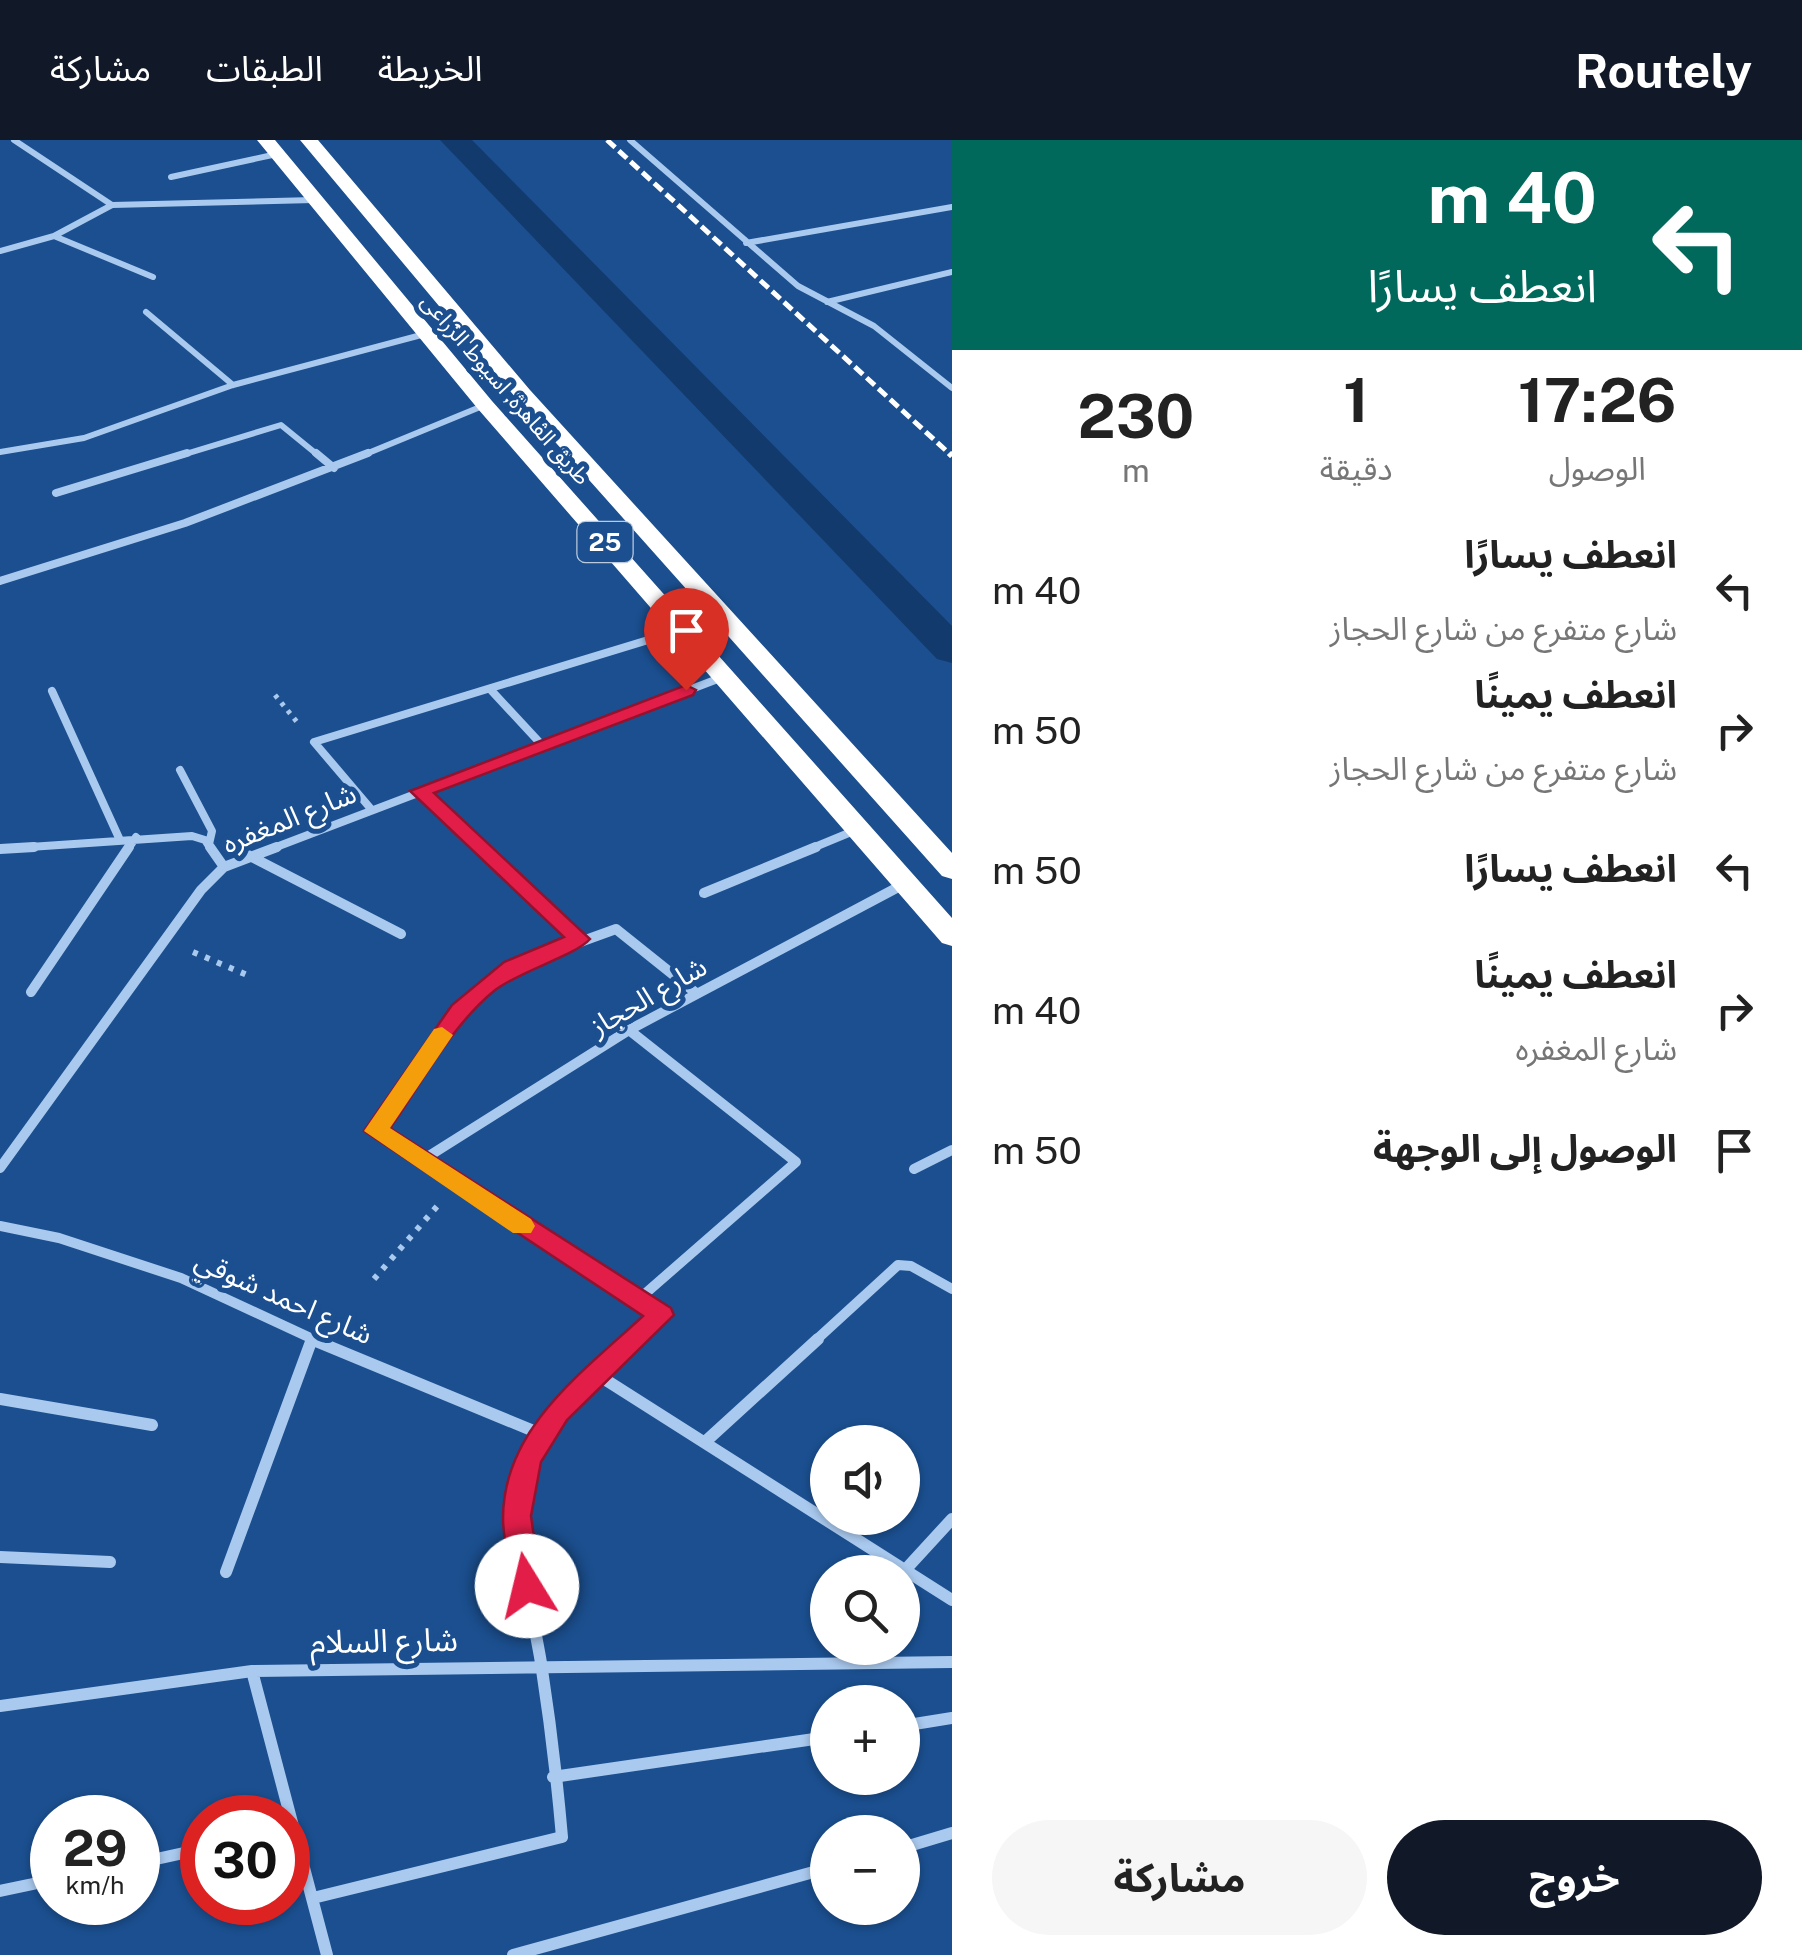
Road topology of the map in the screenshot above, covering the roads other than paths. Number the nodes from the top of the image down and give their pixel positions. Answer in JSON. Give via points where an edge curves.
{"nodes":[{"id":1,"x":14,"y":140,"type":"edge"},
{"id":2,"x":309,"y":140,"type":"edge"},
{"id":3,"x":630,"y":140,"type":"edge"},
{"id":4,"x":271,"y":147,"type":"edge"},
{"id":5,"x":171,"y":177,"type":"dead end"},
{"id":6,"x":314,"y":200,"type":"junction"},
{"id":7,"x":112,"y":205,"type":"junction"},
{"id":8,"x":952,"y":207,"type":"edge"},
{"id":9,"x":54,"y":236,"type":"junction"},
{"id":10,"x":746,"y":243,"type":"junction"},
{"id":11,"x":0,"y":251,"type":"edge"},
{"id":12,"x":952,"y":272,"type":"edge"},
{"id":13,"x":153,"y":277,"type":"dead end"},
{"id":14,"x":826,"y":302,"type":"junction"},
{"id":15,"x":146,"y":312,"type":"dead end"},
{"id":16,"x":426,"y":334,"type":"junction"},
{"id":17,"x":484,"y":348,"type":"junction"},
{"id":18,"x":444,"y":357,"type":"junction"},
{"id":19,"x":233,"y":385,"type":"junction"},
{"id":20,"x":952,"y":388,"type":"edge"},
{"id":21,"x":484,"y":405,"type":"junction"},
{"id":22,"x":0,"y":452,"type":"edge"},
{"id":23,"x":334,"y":468,"type":"junction"},
{"id":24,"x":56,"y":492,"type":"dead end"},
{"id":25,"x":0,"y":581,"type":"edge"},
{"id":26,"x":682,"y":630,"type":"junction"},
{"id":27,"x":723,"y":677,"type":"junction"},
{"id":28,"x":490,"y":689,"type":"junction"},
{"id":29,"x":52,"y":691,"type":"dead end"},
{"id":30,"x":541,"y":744,"type":"junction"},
{"id":31,"x":180,"y":770,"type":"dead end"},
{"id":32,"x":420,"y":791,"type":"junction"},
{"id":33,"x":371,"y":809,"type":"junction"},
{"id":34,"x":856,"y":829,"type":"junction"},
{"id":35,"x":136,"y":837,"type":"junction"},
{"id":36,"x":119,"y":838,"type":"junction"},
{"id":37,"x":209,"y":844,"type":"junction"},
{"id":38,"x":0,"y":849,"type":"edge"},
{"id":39,"x":248,"y":855,"type":"junction"},
{"id":40,"x":224,"y":868,"type":"junction"},
{"id":41,"x":952,"y":870,"type":"edge"},
{"id":42,"x":905,"y":883,"type":"junction"},
{"id":43,"x":704,"y":893,"type":"dead end"},
{"id":44,"x":401,"y":934,"type":"dead end"},
{"id":45,"x":952,"y":936,"type":"edge"},
{"id":46,"x":579,"y":939,"type":"junction"},
{"id":47,"x":31,"y":992,"type":"dead end"},
{"id":48,"x":696,"y":993,"type":"junction"},
{"id":49,"x":629,"y":1030,"type":"junction"},
{"id":50,"x":952,"y":1150,"type":"edge"},
{"id":51,"x":421,"y":1161,"type":"junction"},
{"id":52,"x":0,"y":1168,"type":"edge"},
{"id":53,"x":914,"y":1169,"type":"dead end"},
{"id":54,"x":0,"y":1226,"type":"edge"},
{"id":55,"x":952,"y":1290,"type":"edge"},
{"id":56,"x":639,"y":1299,"type":"junction"},
{"id":57,"x":312,"y":1339,"type":"junction"},
{"id":58,"x":598,"y":1375,"type":"junction"},
{"id":59,"x":0,"y":1399,"type":"edge"},
{"id":60,"x":152,"y":1425,"type":"dead end"},
{"id":61,"x":541,"y":1434,"type":"junction"},
{"id":62,"x":705,"y":1442,"type":"junction"},
{"id":63,"x":952,"y":1519,"type":"edge"},
{"id":64,"x":886,"y":1555,"type":"edge"},
{"id":65,"x":919,"y":1555,"type":"edge"},
{"id":66,"x":0,"y":1557,"type":"edge"},
{"id":67,"x":110,"y":1562,"type":"dead end"},
{"id":68,"x":226,"y":1572,"type":"dead end"},
{"id":69,"x":920,"y":1577,"type":"edge"},
{"id":70,"x":952,"y":1600,"type":"edge"},
{"id":71,"x":952,"y":1662,"type":"edge"},
{"id":72,"x":541,"y":1665,"type":"junction"},
{"id":73,"x":252,"y":1671,"type":"junction"},
{"id":74,"x":0,"y":1706,"type":"edge"},
{"id":75,"x":952,"y":1718,"type":"edge"},
{"id":76,"x":920,"y":1723,"type":"edge"},
{"id":77,"x":810,"y":1739,"type":"edge"},
{"id":78,"x":553,"y":1777,"type":"junction"},
{"id":79,"x":282,"y":1795,"type":"edge"},
{"id":80,"x":952,"y":1833,"type":"edge"},
{"id":81,"x":920,"y":1843,"type":"edge"},
{"id":82,"x":810,"y":1873,"type":"edge"},
{"id":83,"x":30,"y":1885,"type":"edge"},
{"id":84,"x":310,"y":1889,"type":"edge"},
{"id":85,"x":0,"y":1891,"type":"edge"},
{"id":86,"x":313,"y":1898,"type":"junction"},
{"id":87,"x":328,"y":1955,"type":"edge"},
{"id":88,"x":513,"y":1955,"type":"edge"}],
"edges":[{"from":1,"to":7,"type":"street"},
{"from":2,"to":17,"type":"highway","name":"طريق القاهرة, اسيوط الزراعى","number":"25"},
{"from":3,"to":10,"type":"street"},
{"from":4,"to":5,"type":"street"},
{"from":4,"to":6,"type":"highway","name":"طريق القاهرة, اسيوط الزراعى","number":"25"},
{"from":6,"to":7,"type":"street"},
{"from":6,"to":16,"type":"highway","name":"طريق القاهرة, اسيوط الزراعى","number":"25"},
{"from":7,"to":9,"type":"street"},
{"from":8,"to":10,"type":"street"},
{"from":9,"to":11,"type":"street"},
{"from":9,"to":13,"type":"street"},
{"from":10,"to":14,"type":"street"},
{"from":12,"to":14,"type":"street"},
{"from":14,"to":20,"type":"street","via":[[884,333]]},
{"from":15,"to":19,"type":"street"},
{"from":16,"to":18,"type":"highway","name":"طريق القاهرة, اسيوط الزراعى","number":"25"},
{"from":16,"to":19,"type":"street"},
{"from":17,"to":18,"type":"highway"},
{"from":17,"to":41,"type":"highway","name":"طريق القاهرة, اسيوط الزراعى","number":"25"},
{"from":18,"to":21,"type":"highway","name":"طريق القاهرة, اسيوط الزراعى","number":"25"},
{"from":19,"to":22,"type":"street","via":[[84,438]]},
{"from":21,"to":23,"type":"street"},
{"from":21,"to":26,"type":"highway","name":"طريق القاهرة, اسيوط الزراعى","number":"25"},
{"from":23,"to":24,"type":"street","via":[[280,425]]},
{"from":23,"to":25,"type":"street","via":[[106,553]]},
{"from":26,"to":27,"type":"highway","name":"طريق القاهرة, اسيوط الزراعى","number":"25"},
{"from":26,"to":28,"type":"street"},
{"from":27,"to":30,"type":"street","name":"شارع المغفره"},
{"from":27,"to":34,"type":"highway","name":"طريق القاهرة, اسيوط الزراعى","number":"25"},
{"from":28,"to":30,"type":"street"},
{"from":28,"to":33,"type":"street","via":[[314,742]]},
{"from":29,"to":36,"type":"street"},
{"from":30,"to":32,"type":"street","name":"شارع المغفره"},
{"from":31,"to":37,"type":"street","via":[[210,826]]},
{"from":32,"to":33,"type":"street","name":"شارع المغفره"},
{"from":32,"to":46,"type":"street"},
{"from":33,"to":39,"type":"street","name":"شارع المغفره"},
{"from":34,"to":42,"type":"highway","name":"طريق القاهرة, اسيوط الزراعى","number":"25"},
{"from":34,"to":43,"type":"street"},
{"from":35,"to":36,"type":"street"},
{"from":35,"to":37,"type":"street","via":[[192,836]]},
{"from":35,"to":47,"type":"street"},
{"from":36,"to":38,"type":"street"},
{"from":37,"to":40,"type":"street"},
{"from":39,"to":40,"type":"street","name":"شارع المغفره"},
{"from":39,"to":44,"type":"street"},
{"from":40,"to":52,"type":"street","name":"شارع المغفره","via":[[201,890]]},
{"from":42,"to":45,"type":"highway","name":"طريق القاهرة, اسيوط الزراعى","number":"25"},
{"from":42,"to":48,"type":"street","name":"شارع الحجاز"},
{"from":46,"to":48,"type":"street","via":[[613,928]]},
{"from":46,"to":51,"type":"street","via":[[512,967],[440,1037],[376,1131]]},
{"from":48,"to":49,"type":"street","name":"شارع الحجاز"},
{"from":49,"to":51,"type":"street","name":"شارع الحجاز"},
{"from":49,"to":56,"type":"street","via":[[796,1162]]},
{"from":50,"to":53,"type":"street"},
{"from":51,"to":56,"type":"street"},
{"from":54,"to":57,"type":"street","name":"شارع احمد شوقي","via":[[180,1278]]},
{"from":55,"to":62,"type":"street","via":[[898,1265]]},
{"from":56,"to":58,"type":"street","via":[[662,1315]]},
{"from":57,"to":61,"type":"street","name":"شارع احمد شوقي"},
{"from":57,"to":68,"type":"street"},
{"from":58,"to":61,"type":"street"},
{"from":58,"to":62,"type":"street"},
{"from":59,"to":60,"type":"street"},
{"from":61,"to":72,"type":"street","via":[[528,1460],[517,1516]]},
{"from":62,"to":64,"type":"street"},
{"from":63,"to":65,"type":"street"},
{"from":66,"to":67,"type":"street"},
{"from":69,"to":70,"type":"street"},
{"from":71,"to":72,"type":"street","name":"شارع السلام"},
{"from":72,"to":73,"type":"street","name":"شارع السلام"},
{"from":72,"to":78,"type":"street"},
{"from":73,"to":74,"type":"street","name":"شارع السلام"},
{"from":73,"to":79,"type":"street"},
{"from":75,"to":76,"type":"street"},
{"from":77,"to":78,"type":"street"},
{"from":78,"to":86,"type":"street","via":[[562,1837]]},
{"from":80,"to":81,"type":"street"},
{"from":82,"to":88,"type":"street"},
{"from":83,"to":85,"type":"street"},
{"from":84,"to":86,"type":"street"},
{"from":86,"to":87,"type":"street"}]}
